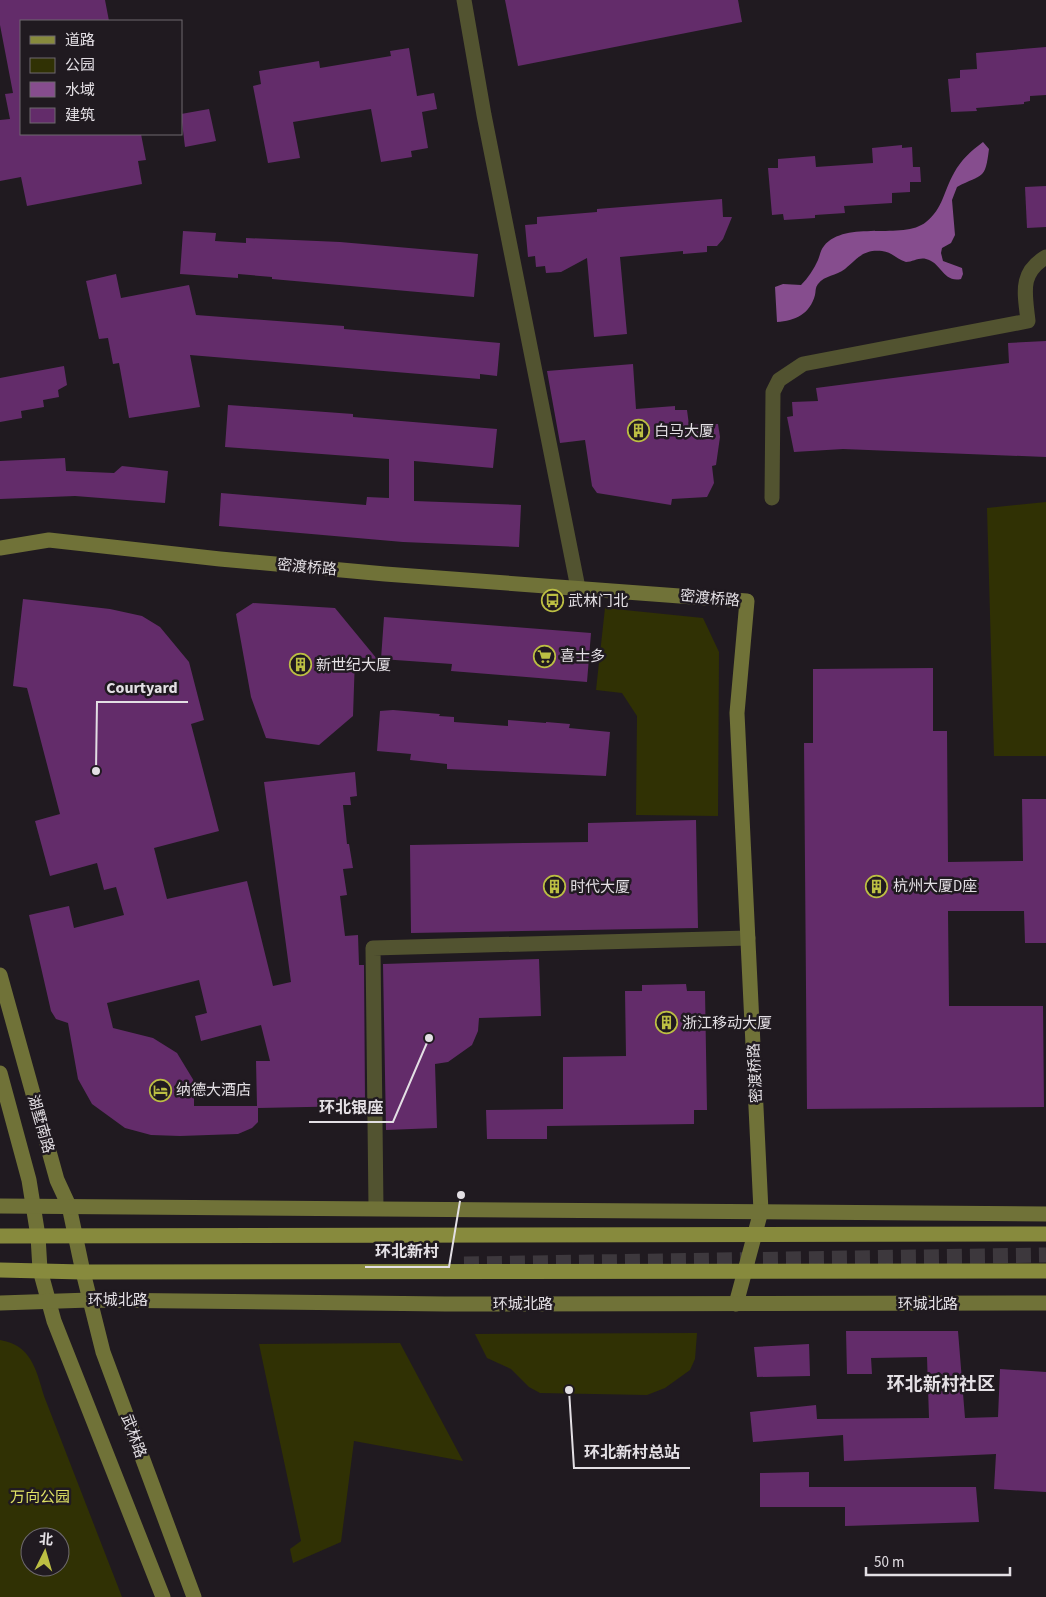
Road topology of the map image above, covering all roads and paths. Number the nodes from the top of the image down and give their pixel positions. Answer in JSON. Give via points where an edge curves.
{"nodes":[{"id":1,"x":464,"y":0,"type":"edge"},
{"id":2,"x":1046,"y":257,"type":"edge"},
{"id":3,"x":772,"y":498,"type":"dead end"},
{"id":4,"x":0,"y":548,"type":"edge"},
{"id":5,"x":578,"y":588,"type":"junction"},
{"id":6,"x":748,"y":938,"type":"junction"},
{"id":7,"x":0,"y":975,"type":"edge"},
{"id":8,"x":0,"y":1073,"type":"edge"},
{"id":9,"x":0,"y":1206,"type":"edge"},
{"id":10,"x":32,"y":1206,"type":"junction"},
{"id":11,"x":69,"y":1206,"type":"junction"},
{"id":12,"x":376,"y":1208,"type":"junction"},
{"id":13,"x":761,"y":1211,"type":"junction"},
{"id":14,"x":1046,"y":1214,"type":"edge"},
{"id":15,"x":75,"y":1234,"type":"junction"},
{"id":16,"x":755,"y":1234,"type":"junction"},
{"id":17,"x":1046,"y":1234,"type":"edge"},
{"id":18,"x":0,"y":1236,"type":"edge"},
{"id":19,"x":38,"y":1236,"type":"junction"},
{"id":20,"x":0,"y":1270,"type":"edge"},
{"id":21,"x":40,"y":1270,"type":"junction"},
{"id":22,"x":745,"y":1270,"type":"junction"},
{"id":23,"x":1046,"y":1271,"type":"edge"},
{"id":24,"x":82,"y":1272,"type":"junction"},
{"id":25,"x":90,"y":1300,"type":"junction"},
{"id":26,"x":50,"y":1301,"type":"junction"},
{"id":27,"x":0,"y":1303,"type":"edge"},
{"id":28,"x":1046,"y":1303,"type":"edge"},
{"id":29,"x":736,"y":1304,"type":"junction"},
{"id":30,"x":163,"y":1597,"type":"edge"},
{"id":31,"x":194,"y":1597,"type":"edge"}],
"edges":[{"from":1,"to":5,"type":"street"},
{"from":2,"to":3,"type":"street","via":[[1036,263],[1024,281],[1028,321],[803,364],[780,380],[773,392]]},
{"from":4,"to":5,"type":"main road","name":"密渡桥路","via":[[49,540],[220,559]]},
{"from":5,"to":6,"type":"main road","name":"密渡桥路","via":[[747,601],[737,713]]},
{"from":6,"to":12,"type":"street","via":[[373,948]]},
{"from":6,"to":13,"type":"main road","name":"密渡桥路"},
{"from":7,"to":11,"type":"main road","name":"湖墅南路","via":[[57,1180]]},
{"from":8,"to":10,"type":"main road","name":"湖墅南路","via":[[29,1180]]},
{"from":9,"to":10,"type":"main road"},
{"from":10,"to":11,"type":"main road"},
{"from":10,"to":19,"type":"main road","name":"湖墅南路"},
{"from":11,"to":12,"type":"main road"},
{"from":11,"to":15,"type":"main road","name":"湖墅南路"},
{"from":12,"to":13,"type":"main road"},
{"from":13,"to":14,"type":"main road"},
{"from":13,"to":16,"type":"main road","name":"密渡桥路"},
{"from":15,"to":16,"type":"main road"},
{"from":15,"to":19,"type":"main road"},
{"from":15,"to":24,"type":"main road","name":"湖墅南路"},
{"from":16,"to":17,"type":"main road"},
{"from":16,"to":22,"type":"main road","name":"密渡桥路"},
{"from":18,"to":19,"type":"main road"},
{"from":19,"to":21,"type":"main road","name":"湖墅南路"},
{"from":20,"to":21,"type":"main road","name":"环城北路"},
{"from":21,"to":24,"type":"main road","name":"环城北路"},
{"from":21,"to":26,"type":"main road","name":"湖墅南路"},
{"from":22,"to":23,"type":"main road","name":"环城北路"},
{"from":22,"to":24,"type":"main road","name":"环城北路"},
{"from":22,"to":29,"type":"main road","name":"密渡桥路"},
{"from":24,"to":25,"type":"main road","name":"武林路"},
{"from":25,"to":26,"type":"main road","name":"环城北路"},
{"from":25,"to":29,"type":"main road","name":"环城北路"},
{"from":25,"to":31,"type":"main road","name":"武林路","via":[[103,1352]]},
{"from":26,"to":27,"type":"main road","name":"环城北路"},
{"from":26,"to":30,"type":"main road","via":[[54,1322]]},
{"from":28,"to":29,"type":"main road","name":"环城北路"}]}
